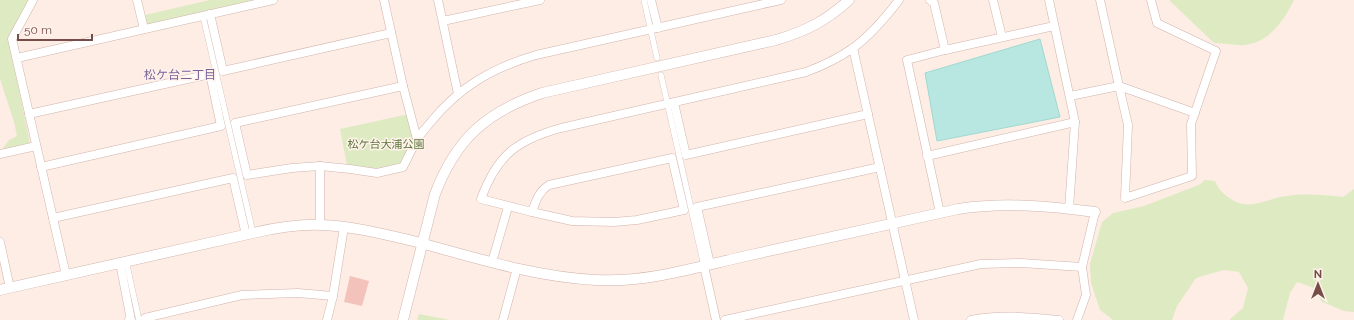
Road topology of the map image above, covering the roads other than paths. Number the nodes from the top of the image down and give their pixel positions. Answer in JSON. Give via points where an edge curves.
{"nodes":[{"id":1,"x":33,"y":0,"type":"edge"},
{"id":2,"x":137,"y":0,"type":"edge"},
{"id":3,"x":274,"y":0,"type":"edge"},
{"id":4,"x":384,"y":0,"type":"edge"},
{"id":5,"x":438,"y":0,"type":"edge"},
{"id":6,"x":540,"y":0,"type":"edge"},
{"id":7,"x":644,"y":0,"type":"edge"},
{"id":8,"x":651,"y":0,"type":"edge"},
{"id":9,"x":781,"y":0,"type":"edge"},
{"id":10,"x":849,"y":0,"type":"edge"},
{"id":11,"x":899,"y":0,"type":"edge"},
{"id":12,"x":930,"y":0,"type":"edge"},
{"id":13,"x":993,"y":0,"type":"edge"},
{"id":14,"x":1048,"y":0,"type":"edge"},
{"id":15,"x":1100,"y":0,"type":"edge"},
{"id":16,"x":1151,"y":0,"type":"edge"},
{"id":17,"x":207,"y":15,"type":"junction"},
{"id":18,"x":443,"y":22,"type":"junction"},
{"id":19,"x":1054,"y":26,"type":"junction"},
{"id":20,"x":144,"y":29,"type":"junction"},
{"id":21,"x":654,"y":29,"type":"junction"},
{"id":22,"x":392,"y":32,"type":"junction"},
{"id":23,"x":1002,"y":37,"type":"junction"},
{"id":24,"x":853,"y":48,"type":"junction"},
{"id":25,"x":945,"y":50,"type":"junction"},
{"id":26,"x":17,"y":58,"type":"junction"},
{"id":27,"x":657,"y":58,"type":"dead end"},
{"id":28,"x":661,"y":75,"type":"dead end"},
{"id":29,"x":403,"y":86,"type":"junction"},
{"id":30,"x":1119,"y":86,"type":"junction"},
{"id":31,"x":458,"y":94,"type":"junction"},
{"id":32,"x":1070,"y":96,"type":"junction"},
{"id":33,"x":671,"y":104,"type":"junction"},
{"id":34,"x":1195,"y":113,"type":"junction"},
{"id":35,"x":29,"y":114,"type":"junction"},
{"id":36,"x":868,"y":114,"type":"junction"},
{"id":37,"x":1075,"y":122,"type":"junction"},
{"id":38,"x":417,"y":139,"type":"junction"},
{"id":39,"x":36,"y":146,"type":"junction"},
{"id":40,"x":0,"y":154,"type":"edge"},
{"id":41,"x":927,"y":156,"type":"junction"},
{"id":42,"x":320,"y":166,"type":"junction"},
{"id":43,"x":41,"y":167,"type":"junction"},
{"id":44,"x":880,"y":167,"type":"junction"},
{"id":45,"x":508,"y":207,"type":"junction"},
{"id":46,"x":1069,"y":209,"type":"junction"},
{"id":47,"x":532,"y":212,"type":"junction"},
{"id":48,"x":1095,"y":212,"type":"joint"},
{"id":49,"x":940,"y":213,"type":"junction"},
{"id":50,"x":53,"y":218,"type":"junction"},
{"id":51,"x":892,"y":223,"type":"junction"},
{"id":52,"x":320,"y":225,"type":"junction"},
{"id":53,"x":344,"y":227,"type":"junction"},
{"id":54,"x":249,"y":234,"type":"junction"},
{"id":55,"x":0,"y":242,"type":"edge"},
{"id":56,"x":422,"y":244,"type":"junction"},
{"id":57,"x":123,"y":262,"type":"junction"},
{"id":58,"x":492,"y":262,"type":"junction"},
{"id":59,"x":707,"y":265,"type":"junction"},
{"id":60,"x":517,"y":268,"type":"junction"},
{"id":61,"x":1082,"y":268,"type":"junction"},
{"id":62,"x":66,"y":275,"type":"junction"},
{"id":63,"x":905,"y":280,"type":"junction"},
{"id":64,"x":10,"y":288,"type":"junction"},
{"id":65,"x":0,"y":290,"type":"edge"},
{"id":66,"x":333,"y":296,"type":"junction"},
{"id":67,"x":752,"y":317,"type":"edge"},
{"id":68,"x":130,"y":320,"type":"edge"},
{"id":69,"x":139,"y":320,"type":"edge"},
{"id":70,"x":146,"y":320,"type":"edge"},
{"id":71,"x":327,"y":320,"type":"edge"},
{"id":72,"x":403,"y":320,"type":"edge"},
{"id":73,"x":503,"y":320,"type":"edge"},
{"id":74,"x":716,"y":320,"type":"edge"},
{"id":75,"x":725,"y":320,"type":"edge"},
{"id":76,"x":914,"y":320,"type":"edge"},
{"id":77,"x":971,"y":320,"type":"edge"},
{"id":78,"x":1059,"y":320,"type":"edge"},
{"id":79,"x":1078,"y":320,"type":"edge"}],
"edges":[{"from":1,"to":26,"type":"street","via":[[12,39]]},
{"from":2,"to":20,"type":"street"},
{"from":3,"to":17,"type":"street"},
{"from":4,"to":22,"type":"street"},
{"from":5,"to":18,"type":"street"},
{"from":6,"to":18,"type":"street"},
{"from":7,"to":21,"type":"street"},
{"from":8,"to":21,"type":"street"},
{"from":9,"to":21,"type":"street"},
{"from":10,"to":56,"type":"street","via":[[834,14],[801,32],[776,40],[542,93],[520,100],[491,116],[463,142],[442,174]]},
{"from":11,"to":24,"type":"street","via":[[879,25]]},
{"from":12,"to":25,"type":"street","via":[[934,3]]},
{"from":13,"to":23,"type":"street"},
{"from":14,"to":19,"type":"street"},
{"from":15,"to":30,"type":"street"},
{"from":16,"to":34,"type":"street","via":[[1157,23],[1216,51]]},
{"from":17,"to":20,"type":"street"},
{"from":17,"to":22,"type":"street","via":[[223,71]]},
{"from":17,"to":54,"type":"street"},
{"from":18,"to":31,"type":"street"},
{"from":19,"to":23,"type":"street"},
{"from":19,"to":32,"type":"street"},
{"from":20,"to":26,"type":"street"},
{"from":21,"to":27,"type":"street"},
{"from":21,"to":31,"type":"street","via":[[516,61],[476,81]]},
{"from":22,"to":29,"type":"street"},
{"from":23,"to":25,"type":"street"},
{"from":24,"to":33,"type":"street","via":[[806,72]]},
{"from":24,"to":36,"type":"street"},
{"from":25,"to":41,"type":"street","via":[[907,60]]},
{"from":26,"to":35,"type":"street"},
{"from":28,"to":33,"type":"street"},
{"from":29,"to":38,"type":"street"},
{"from":29,"to":42,"type":"street","via":[[235,124],[247,175]]},
{"from":30,"to":32,"type":"street"},
{"from":30,"to":34,"type":"street"},
{"from":30,"to":34,"type":"street","via":[[1128,125],[1125,198],[1192,176],[1191,124]]},
{"from":31,"to":38,"type":"street","via":[[437,114]]},
{"from":32,"to":37,"type":"street"},
{"from":33,"to":36,"type":"street","via":[[686,155]]},
{"from":33,"to":45,"type":"street","via":[[562,128],[522,142],[496,166],[481,199]]},
{"from":33,"to":59,"type":"street"},
{"from":35,"to":39,"type":"street"},
{"from":35,"to":43,"type":"street","via":[[210,74],[222,126]]},
{"from":36,"to":44,"type":"street"},
{"from":37,"to":41,"type":"street"},
{"from":37,"to":46,"type":"street"},
{"from":38,"to":42,"type":"street","via":[[404,167],[377,173]]},
{"from":39,"to":40,"type":"street"},
{"from":39,"to":43,"type":"street"},
{"from":41,"to":49,"type":"street"},
{"from":42,"to":52,"type":"street"},
{"from":43,"to":50,"type":"street"},
{"from":44,"to":51,"type":"street"},
{"from":44,"to":59,"type":"street","via":[[698,207]]},
{"from":45,"to":47,"type":"street"},
{"from":45,"to":58,"type":"street"},
{"from":46,"to":48,"type":"street"},
{"from":46,"to":49,"type":"street","via":[[992,205]]},
{"from":47,"to":47,"type":"street","via":[[538,194],[549,185],[672,158],[684,210],[638,220],[614,222],[572,222]]},
{"from":48,"to":61,"type":"street"},
{"from":49,"to":51,"type":"street"},
{"from":50,"to":54,"type":"street","via":[[233,178]]},
{"from":50,"to":62,"type":"street"},
{"from":51,"to":59,"type":"street"},
{"from":51,"to":63,"type":"street"},
{"from":52,"to":53,"type":"street"},
{"from":52,"to":54,"type":"street","via":[[278,228]]},
{"from":53,"to":56,"type":"street"},
{"from":53,"to":66,"type":"street"},
{"from":54,"to":57,"type":"street"},
{"from":55,"to":64,"type":"street"},
{"from":56,"to":58,"type":"street"},
{"from":56,"to":72,"type":"street"},
{"from":57,"to":62,"type":"street"},
{"from":57,"to":68,"type":"street"},
{"from":57,"to":69,"type":"street"},
{"from":58,"to":60,"type":"street"},
{"from":59,"to":60,"type":"street","via":[[642,278],[613,280],[578,279]]},
{"from":59,"to":74,"type":"street"},
{"from":60,"to":73,"type":"street"},
{"from":61,"to":63,"type":"street","via":[[1021,263],[981,264]]},
{"from":61,"to":79,"type":"street","via":[[1086,295]]},
{"from":62,"to":64,"type":"street"},
{"from":63,"to":67,"type":"street"},
{"from":63,"to":76,"type":"street"},
{"from":64,"to":65,"type":"street"},
{"from":66,"to":70,"type":"street","via":[[298,293],[242,295],[145,318]]},
{"from":66,"to":71,"type":"street"},
{"from":67,"to":75,"type":"street"},
{"from":77,"to":78,"type":"street","via":[[1002,316]]}]}
